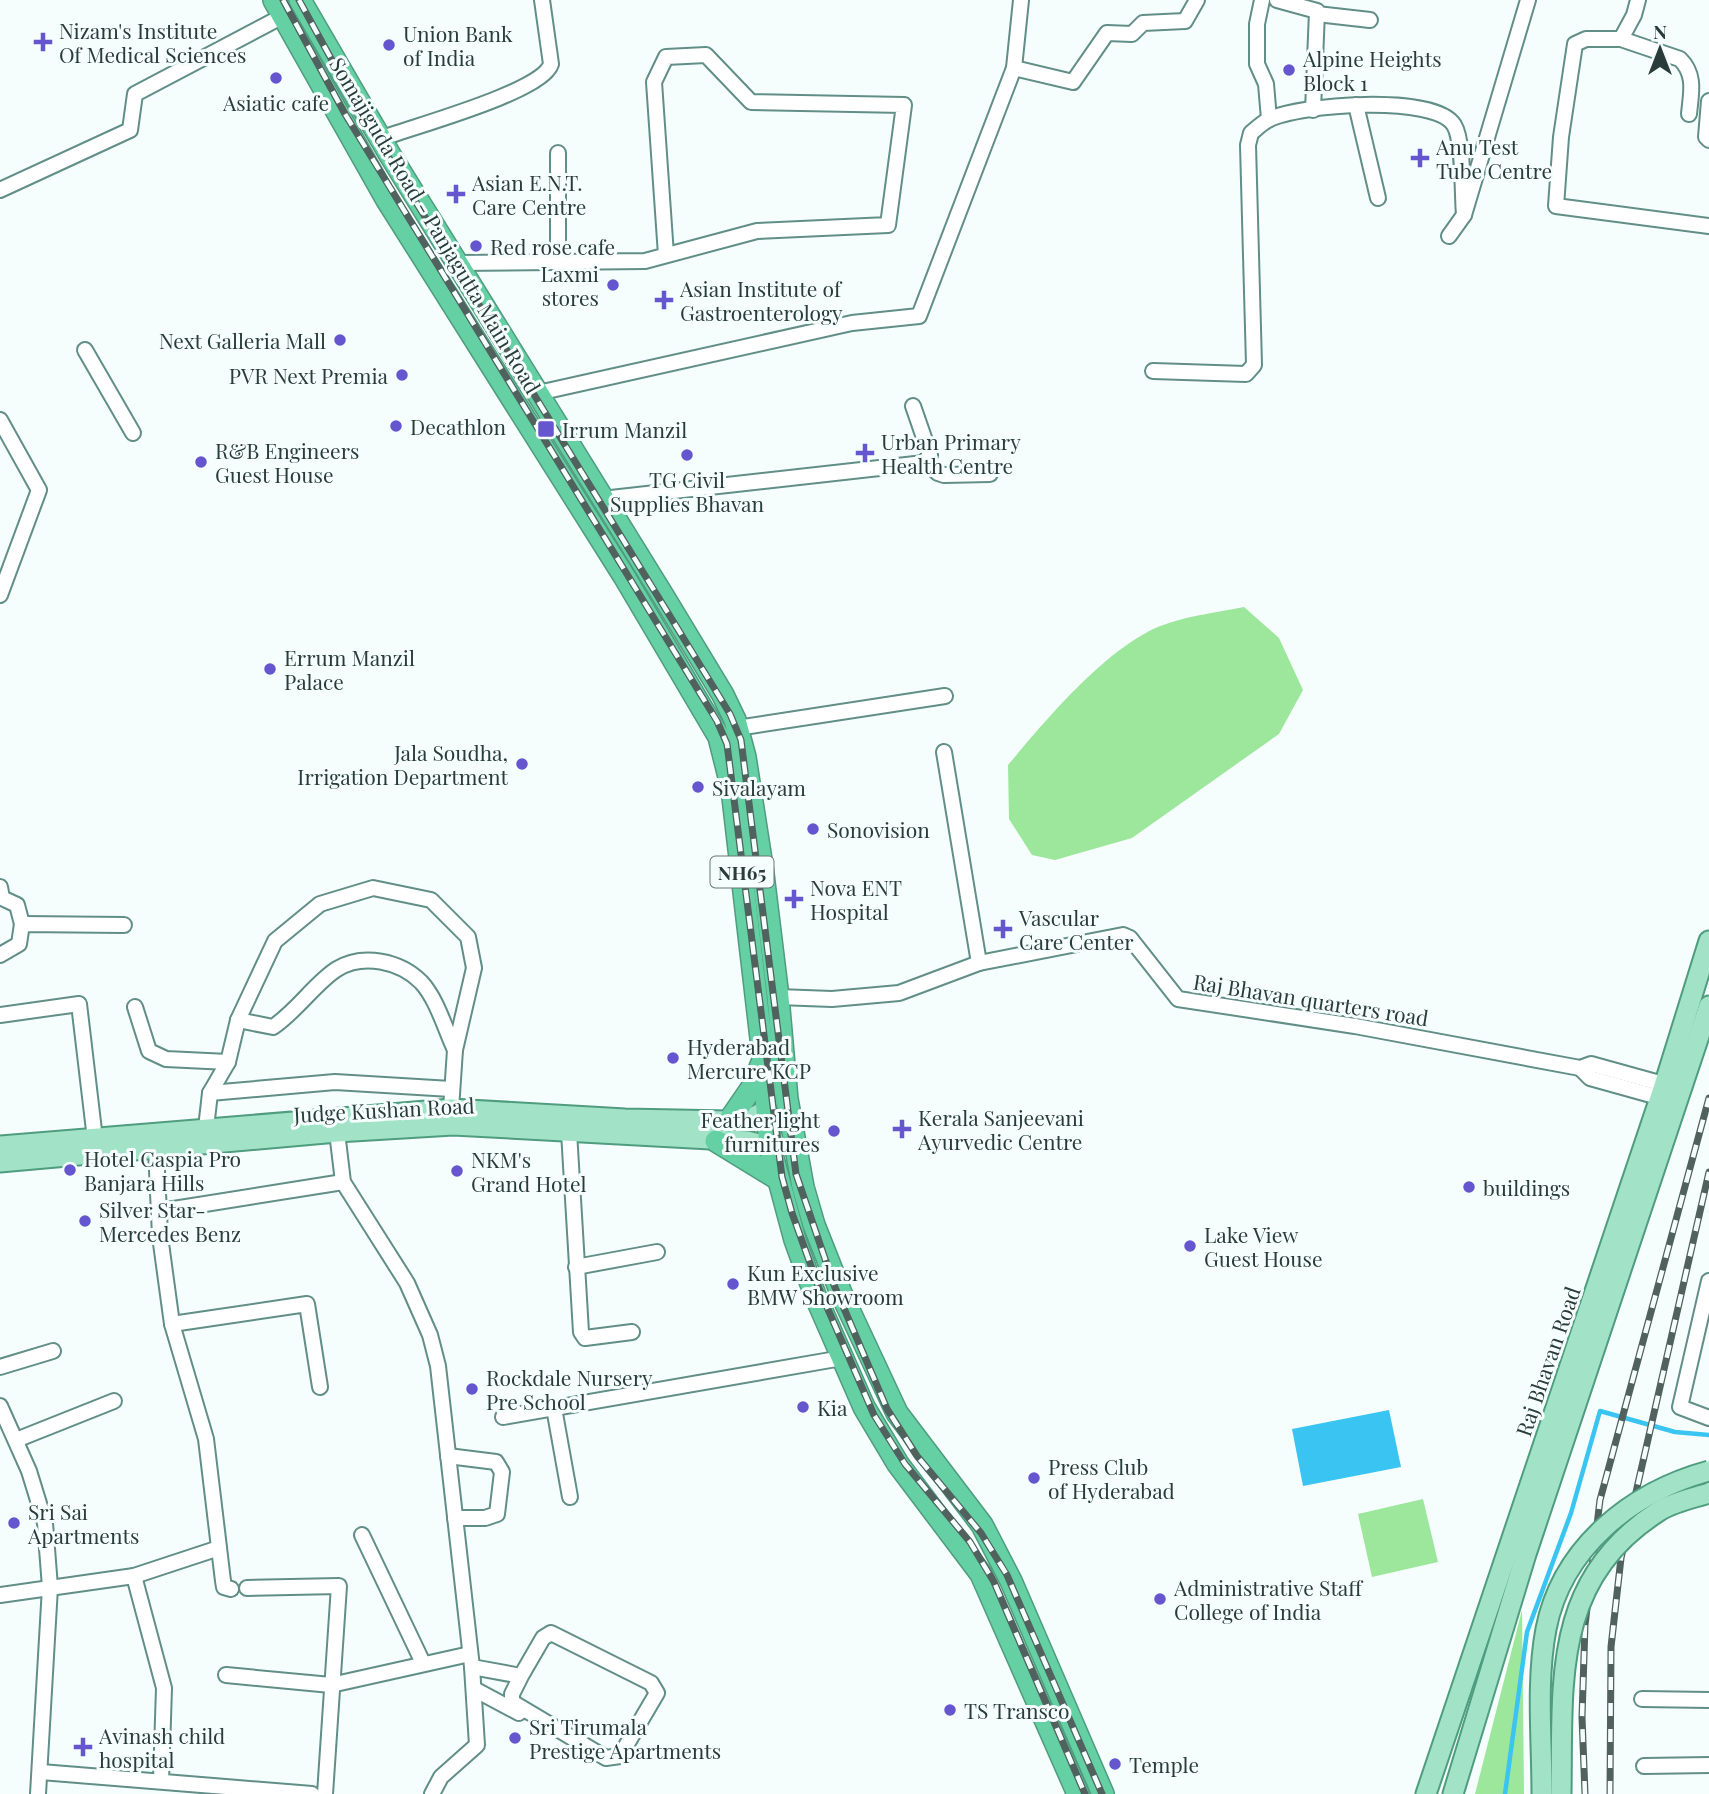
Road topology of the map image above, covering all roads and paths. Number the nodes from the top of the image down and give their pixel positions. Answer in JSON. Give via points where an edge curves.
{"nodes":[{"id":1,"x":542,"y":0,"type":"edge"},
{"id":2,"x":1021,"y":0,"type":"edge"},
{"id":3,"x":1197,"y":0,"type":"edge"},
{"id":4,"x":1262,"y":0,"type":"edge"},
{"id":5,"x":1277,"y":0,"type":"edge"},
{"id":6,"x":1528,"y":0,"type":"edge"},
{"id":7,"x":1637,"y":0,"type":"edge"},
{"id":8,"x":307,"y":7,"type":"edge"},
{"id":9,"x":1317,"y":14,"type":"junction"},
{"id":10,"x":283,"y":16,"type":"edge"},
{"id":11,"x":1370,"y":20,"type":"dead end"},
{"id":12,"x":1621,"y":39,"type":"junction"},
{"id":13,"x":1014,"y":68,"type":"junction"},
{"id":14,"x":1709,"y":102,"type":"edge"},
{"id":15,"x":1356,"y":105,"type":"junction"},
{"id":16,"x":1313,"y":110,"type":"junction"},
{"id":17,"x":1689,"y":114,"type":"dead end"},
{"id":18,"x":1269,"y":119,"type":"junction"},
{"id":19,"x":380,"y":139,"type":"junction"},
{"id":20,"x":1709,"y":140,"type":"edge"},
{"id":21,"x":558,"y":153,"type":"dead end"},
{"id":22,"x":0,"y":190,"type":"edge"},
{"id":23,"x":1378,"y":198,"type":"dead end"},
{"id":24,"x":1464,"y":215,"type":"junction"},
{"id":25,"x":1709,"y":226,"type":"edge"},
{"id":26,"x":1449,"y":236,"type":"dead end"},
{"id":27,"x":666,"y":255,"type":"junction"},
{"id":28,"x":458,"y":263,"type":"junction"},
{"id":29,"x":558,"y":263,"type":"junction"},
{"id":30,"x":85,"y":350,"type":"dead end"},
{"id":31,"x":1153,"y":371,"type":"dead end"},
{"id":32,"x":538,"y":393,"type":"junction"},
{"id":33,"x":913,"y":406,"type":"dead end"},
{"id":34,"x":0,"y":420,"type":"edge"},
{"id":35,"x":133,"y":432,"type":"dead end"},
{"id":36,"x":926,"y":462,"type":"junction"},
{"id":37,"x":990,"y":474,"type":"dead end"},
{"id":38,"x":602,"y":499,"type":"junction"},
{"id":39,"x":0,"y":595,"type":"edge"},
{"id":40,"x":697,"y":652,"type":"junction"},
{"id":41,"x":674,"y":661,"type":"junction"},
{"id":42,"x":945,"y":696,"type":"dead end"},
{"id":43,"x":737,"y":728,"type":"junction"},
{"id":44,"x":944,"y":752,"type":"dead end"},
{"id":45,"x":0,"y":887,"type":"edge"},
{"id":46,"x":22,"y":924,"type":"junction"},
{"id":47,"x":124,"y":925,"type":"dead end"},
{"id":48,"x":1709,"y":941,"type":"edge"},
{"id":49,"x":0,"y":955,"type":"edge"},
{"id":50,"x":979,"y":963,"type":"junction"},
{"id":51,"x":778,"y":997,"type":"junction"},
{"id":52,"x":1709,"y":1006,"type":"edge"},
{"id":53,"x":135,"y":1007,"type":"dead end"},
{"id":54,"x":0,"y":1015,"type":"edge"},
{"id":55,"x":238,"y":1020,"type":"junction"},
{"id":56,"x":455,"y":1050,"type":"junction"},
{"id":57,"x":763,"y":1061,"type":"junction"},
{"id":58,"x":228,"y":1062,"type":"junction"},
{"id":59,"x":451,"y":1089,"type":"junction"},
{"id":60,"x":210,"y":1093,"type":"junction"},
{"id":61,"x":1671,"y":1093,"type":"junction"},
{"id":62,"x":451,"y":1109,"type":"junction"},
{"id":63,"x":748,"y":1117,"type":"junction"},
{"id":64,"x":206,"y":1128,"type":"junction"},
{"id":65,"x":337,"y":1132,"type":"junction"},
{"id":66,"x":569,"y":1132,"type":"junction"},
{"id":67,"x":95,"y":1139,"type":"junction"},
{"id":68,"x":716,"y":1141,"type":"junction"},
{"id":69,"x":747,"y":1141,"type":"junction"},
{"id":70,"x":0,"y":1146,"type":"edge"},
{"id":71,"x":770,"y":1147,"type":"junction"},
{"id":72,"x":156,"y":1149,"type":"junction"},
{"id":73,"x":0,"y":1162,"type":"edge"},
{"id":74,"x":778,"y":1179,"type":"junction"},
{"id":75,"x":343,"y":1182,"type":"junction"},
{"id":76,"x":161,"y":1211,"type":"junction"},
{"id":77,"x":657,"y":1252,"type":"dead end"},
{"id":78,"x":576,"y":1267,"type":"junction"},
{"id":79,"x":1709,"y":1281,"type":"edge"},
{"id":80,"x":172,"y":1324,"type":"junction"},
{"id":81,"x":632,"y":1332,"type":"dead end"},
{"id":82,"x":53,"y":1351,"type":"dead end"},
{"id":83,"x":842,"y":1358,"type":"junction"},
{"id":84,"x":0,"y":1367,"type":"edge"},
{"id":85,"x":320,"y":1387,"type":"dead end"},
{"id":86,"x":885,"y":1389,"type":"junction"},
{"id":87,"x":114,"y":1401,"type":"dead end"},
{"id":88,"x":0,"y":1406,"type":"edge"},
{"id":89,"x":864,"y":1407,"type":"junction"},
{"id":90,"x":554,"y":1408,"type":"junction"},
{"id":91,"x":503,"y":1417,"type":"dead end"},
{"id":92,"x":1709,"y":1418,"type":"edge"},
{"id":93,"x":16,"y":1440,"type":"junction"},
{"id":94,"x":448,"y":1456,"type":"junction"},
{"id":95,"x":1709,"y":1471,"type":"edge"},
{"id":96,"x":1709,"y":1493,"type":"edge"},
{"id":97,"x":570,"y":1497,"type":"dead end"},
{"id":98,"x":455,"y":1518,"type":"junction"},
{"id":99,"x":362,"y":1535,"type":"dead end"},
{"id":100,"x":219,"y":1548,"type":"junction"},
{"id":101,"x":134,"y":1576,"type":"junction"},
{"id":102,"x":50,"y":1587,"type":"junction"},
{"id":103,"x":247,"y":1588,"type":"dead end"},
{"id":104,"x":231,"y":1589,"type":"dead end"},
{"id":105,"x":0,"y":1595,"type":"edge"},
{"id":106,"x":471,"y":1660,"type":"junction"},
{"id":107,"x":423,"y":1663,"type":"junction"},
{"id":108,"x":226,"y":1675,"type":"dead end"},
{"id":109,"x":521,"y":1676,"type":"junction"},
{"id":110,"x":331,"y":1685,"type":"junction"},
{"id":111,"x":474,"y":1689,"type":"junction"},
{"id":112,"x":1642,"y":1699,"type":"dead end"},
{"id":113,"x":494,"y":1700,"type":"junction"},
{"id":114,"x":1709,"y":1700,"type":"edge"},
{"id":115,"x":485,"y":1713,"type":"dead end"},
{"id":116,"x":559,"y":1735,"type":"dead end"},
{"id":117,"x":1709,"y":1765,"type":"edge"},
{"id":118,"x":1644,"y":1766,"type":"dead end"},
{"id":119,"x":41,"y":1772,"type":"junction"},
{"id":120,"x":161,"y":1781,"type":"junction"},
{"id":121,"x":263,"y":1792,"type":"edge"},
{"id":122,"x":38,"y":1794,"type":"edge"},
{"id":123,"x":312,"y":1794,"type":"edge"},
{"id":124,"x":325,"y":1794,"type":"edge"},
{"id":125,"x":432,"y":1794,"type":"edge"},
{"id":126,"x":1078,"y":1794,"type":"edge"},
{"id":127,"x":1103,"y":1794,"type":"edge"},
{"id":128,"x":1426,"y":1794,"type":"edge"},
{"id":129,"x":1453,"y":1794,"type":"edge"},
{"id":130,"x":1542,"y":1794,"type":"edge"},
{"id":131,"x":1561,"y":1794,"type":"edge"}],
"edges":[{"from":1,"to":19,"type":"street","via":[[551,64],[547,73],[512,94]]},
{"from":2,"to":13,"type":"street"},
{"from":3,"to":13,"type":"street","via":[[1185,21],[1143,23],[1132,34],[1107,33],[1073,82]]},
{"from":4,"to":18,"type":"street","via":[[1257,64],[1266,84]]},
{"from":5,"to":9,"type":"street","via":[[1315,9]]},
{"from":6,"to":24,"type":"street"},
{"from":7,"to":12,"type":"street"},
{"from":8,"to":10,"type":"highway"},
{"from":8,"to":19,"type":"highway","name":"Somajiguda Road - Panjagutta Main Road","number":"NH65"},
{"from":9,"to":11,"type":"street"},
{"from":9,"to":16,"type":"street"},
{"from":10,"to":22,"type":"street","via":[[135,94],[130,130]]},
{"from":10,"to":41,"type":"highway","name":"Somajiguda Road - Panjagutta Main Road","number":"NH65","via":[[387,200]]},
{"from":12,"to":17,"type":"street","via":[[1680,58],[1692,80]]},
{"from":12,"to":25,"type":"street","via":[[1586,39],[1576,44],[1556,206]]},
{"from":13,"to":32,"type":"street","via":[[919,317],[852,323]]},
{"from":14,"to":20,"type":"street"},
{"from":15,"to":16,"type":"street"},
{"from":15,"to":23,"type":"street"},
{"from":15,"to":24,"type":"street","via":[[1418,108],[1445,116],[1455,126]]},
{"from":16,"to":18,"type":"street"},
{"from":18,"to":31,"type":"street","via":[[1251,133],[1248,145],[1254,365],[1246,374]]},
{"from":19,"to":28,"type":"highway","name":"Somajiguda Road - Panjagutta Main Road","number":"NH65"},
{"from":21,"to":29,"type":"street"},
{"from":24,"to":26,"type":"street"},
{"from":27,"to":27,"type":"street","via":[[757,231],[888,225],[904,105],[751,102],[706,55],[666,57],[654,82]]},
{"from":27,"to":29,"type":"street","via":[[645,261]]},
{"from":28,"to":29,"type":"street"},
{"from":28,"to":32,"type":"highway","name":"Somajiguda Road - Panjagutta Main Road","number":"NH65"},
{"from":30,"to":35,"type":"street"},
{"from":32,"to":38,"type":"highway","name":"Somajiguda Road - Panjagutta Main Road","number":"NH65"},
{"from":33,"to":36,"type":"street","via":[[930,455]]},
{"from":34,"to":39,"type":"street","via":[[39,490]]},
{"from":36,"to":37,"type":"street","via":[[938,473]]},
{"from":36,"to":38,"type":"street"},
{"from":38,"to":40,"type":"highway","name":"Somajiguda Road - Panjagutta Main Road","number":"NH65"},
{"from":40,"to":41,"type":"highway"},
{"from":40,"to":43,"type":"highway","name":"Somajiguda Road - Panjagutta Main Road","number":"NH65"},
{"from":41,"to":57,"type":"highway","name":"Somajiguda Road - Panjagutta Main Road","number":"NH65","via":[[719,737],[726,758]]},
{"from":42,"to":43,"type":"street"},
{"from":43,"to":51,"type":"highway","name":"Somajiguda Road - Panjagutta Main Road","number":"NH65","via":[[751,788]]},
{"from":44,"to":50,"type":"street"},
{"from":45,"to":46,"type":"street","via":[[2,898],[17,905]]},
{"from":46,"to":47,"type":"street"},
{"from":46,"to":49,"type":"street","via":[[19,944]]},
{"from":48,"to":61,"type":"main road","name":"Raj Bhavan Road"},
{"from":50,"to":51,"type":"street","name":"Raj Bhavan quarters road","via":[[899,993],[832,999]]},
{"from":50,"to":61,"type":"street","name":"Raj Bhavan quarters road","via":[[1122,935],[1178,999],[1580,1068],[1590,1078]]},
{"from":51,"to":86,"type":"highway","name":"Somajiguda Road - Panjagutta Main Road","number":"NH65","via":[[787,1099],[803,1187],[841,1293]]},
{"from":52,"to":61,"type":"main road","name":"Raj Bhavan Road"},
{"from":53,"to":58,"type":"street","via":[[149,1051],[166,1059]]},
{"from":54,"to":67,"type":"street","via":[[79,1004]]},
{"from":55,"to":56,"type":"street","via":[[274,1027],[292,1015],[335,970],[366,960],[384,960],[421,982]]},
{"from":55,"to":56,"type":"street","via":[[275,941],[320,904],[373,888],[431,900],[468,937],[474,968]]},
{"from":55,"to":58,"type":"street"},
{"from":56,"to":59,"type":"street"},
{"from":57,"to":63,"type":"highway","name":"Somajiguda Road - Panjagutta Main Road","number":"NH65"},
{"from":57,"to":63,"type":"highway"},
{"from":58,"to":60,"type":"street"},
{"from":59,"to":60,"type":"street","via":[[335,1082]]},
{"from":59,"to":62,"type":"street"},
{"from":60,"to":64,"type":"street"},
{"from":61,"to":128,"type":"main road","name":"Raj Bhavan Road"},
{"from":61,"to":129,"type":"main road","name":"Raj Bhavan Road"},
{"from":62,"to":63,"type":"main road","name":"Judge Kushan Road","via":[[625,1119]]},
{"from":62,"to":64,"type":"main road","name":"Judge Kushan Road"},
{"from":63,"to":69,"type":"main road","via":[[754,1130]]},
{"from":63,"to":71,"type":"highway","name":"Somajiguda Road - Panjagutta Main Road","number":"NH65"},
{"from":64,"to":67,"type":"main road","name":"Judge Kushan Road"},
{"from":65,"to":66,"type":"main road","name":"Judge Kushan Road","via":[[453,1125]]},
{"from":65,"to":72,"type":"main road","name":"Judge Kushan Road"},
{"from":65,"to":75,"type":"street"},
{"from":66,"to":68,"type":"main road","name":"Judge Kushan Road"},
{"from":66,"to":78,"type":"street"},
{"from":67,"to":70,"type":"main road","name":"Judge Kushan Road"},
{"from":68,"to":69,"type":"main road","name":"Judge Kushan Road"},
{"from":68,"to":74,"type":"highway"},
{"from":69,"to":71,"type":"main road","name":"Judge Kushan Road"},
{"from":71,"to":74,"type":"highway","name":"Somajiguda Road - Panjagutta Main Road","number":"NH65"},
{"from":72,"to":73,"type":"main road","name":"Judge Kushan Road"},
{"from":72,"to":76,"type":"street"},
{"from":74,"to":83,"type":"highway","name":"Somajiguda Road - Panjagutta Main Road","number":"NH65","via":[[799,1251]]},
{"from":75,"to":76,"type":"street"},
{"from":75,"to":94,"type":"street","via":[[407,1283],[430,1335]]},
{"from":76,"to":80,"type":"street"},
{"from":77,"to":78,"type":"street"},
{"from":78,"to":81,"type":"street","via":[[585,1338]]},
{"from":79,"to":92,"type":"street","via":[[1680,1407]]},
{"from":80,"to":85,"type":"street","via":[[307,1304]]},
{"from":80,"to":100,"type":"street","via":[[206,1439]]},
{"from":82,"to":84,"type":"street"},
{"from":83,"to":89,"type":"highway","name":"Somajiguda Road - Panjagutta Main Road","number":"NH65"},
{"from":83,"to":90,"type":"street"},
{"from":86,"to":89,"type":"highway"},
{"from":86,"to":127,"type":"highway","name":"Somajiguda Road - Panjagutta Main Road","number":"NH65","via":[[923,1451],[982,1525]]},
{"from":87,"to":93,"type":"street"},
{"from":88,"to":93,"type":"street"},
{"from":89,"to":126,"type":"highway","name":"Somajiguda Road - Panjagutta Main Road","number":"NH65","via":[[898,1464],[981,1574]]},
{"from":90,"to":91,"type":"street"},
{"from":90,"to":97,"type":"street"},
{"from":93,"to":102,"type":"street","via":[[45,1523]]},
{"from":94,"to":98,"type":"street"},
{"from":94,"to":98,"type":"street","via":[[496,1462],[502,1472],[497,1514]]},
{"from":95,"to":130,"type":"main road","bridge":true,"via":[[1674,1480],[1632,1504],[1595,1537],[1570,1571],[1546,1628]]},
{"from":96,"to":131,"type":"main road","bridge":true,"via":[[1660,1510],[1614,1546],[1580,1598],[1565,1660]]},
{"from":98,"to":106,"type":"street"},
{"from":99,"to":107,"type":"street"},
{"from":100,"to":101,"type":"street"},
{"from":100,"to":104,"type":"street","via":[[224,1587]]},
{"from":101,"to":102,"type":"street"},
{"from":101,"to":120,"type":"street","via":[[164,1688]]},
{"from":102,"to":105,"type":"street"},
{"from":102,"to":119,"type":"street"},
{"from":103,"to":110,"type":"street","via":[[339,1586]]},
{"from":106,"to":107,"type":"street"},
{"from":106,"to":109,"type":"street"},
{"from":106,"to":111,"type":"street"},
{"from":107,"to":110,"type":"street"},
{"from":108,"to":110,"type":"street"},
{"from":109,"to":109,"type":"street","via":[[543,1638],[551,1633],[652,1683],[657,1693],[620,1756],[606,1758],[512,1702]]},
{"from":110,"to":124,"type":"street"},
{"from":111,"to":113,"type":"street"},
{"from":111,"to":125,"type":"street","via":[[477,1745],[441,1777]]},
{"from":112,"to":114,"type":"street"},
{"from":113,"to":115,"type":"street"},
{"from":113,"to":116,"type":"street"},
{"from":117,"to":118,"type":"street"},
{"from":119,"to":120,"type":"street"},
{"from":119,"to":122,"type":"street"},
{"from":120,"to":121,"type":"street"},
{"from":121,"to":123,"type":"street"}]}
